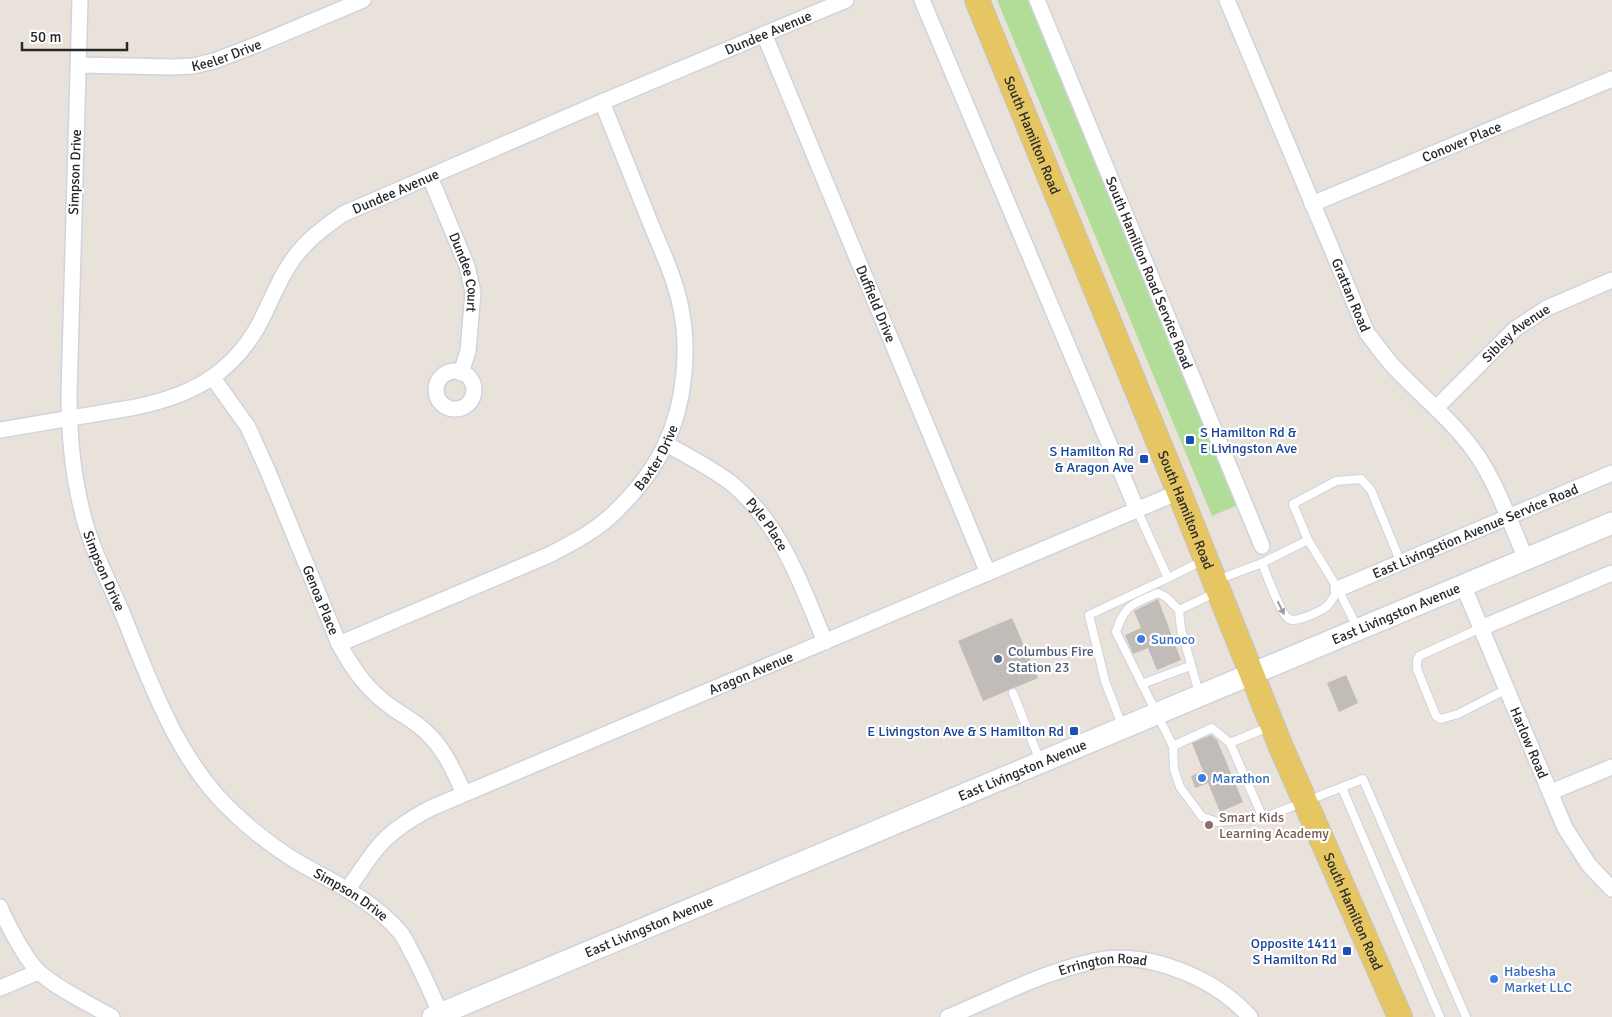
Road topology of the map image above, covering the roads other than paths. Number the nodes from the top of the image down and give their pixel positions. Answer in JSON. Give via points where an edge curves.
{"nodes":[{"id":1,"x":80,"y":0,"type":"edge"},
{"id":2,"x":363,"y":0,"type":"edge"},
{"id":3,"x":846,"y":0,"type":"edge"},
{"id":4,"x":922,"y":0,"type":"edge"},
{"id":5,"x":978,"y":0,"type":"edge"},
{"id":6,"x":1037,"y":0,"type":"edge"},
{"id":7,"x":1227,"y":0,"type":"edge"},
{"id":8,"x":764,"y":34,"type":"junction"},
{"id":9,"x":79,"y":65,"type":"junction"},
{"id":10,"x":1612,"y":78,"type":"edge"},
{"id":11,"x":602,"y":102,"type":"junction"},
{"id":12,"x":430,"y":177,"type":"junction"},
{"id":13,"x":1312,"y":204,"type":"junction"},
{"id":14,"x":1612,"y":280,"type":"edge"},
{"id":15,"x":461,"y":373,"type":"dead end"},
{"id":16,"x":213,"y":378,"type":"junction"},
{"id":17,"x":1436,"y":408,"type":"junction"},
{"id":18,"x":69,"y":419,"type":"junction"},
{"id":19,"x":0,"y":430,"type":"edge"},
{"id":20,"x":666,"y":444,"type":"junction"},
{"id":21,"x":1612,"y":473,"type":"edge"},
{"id":22,"x":1179,"y":492,"type":"junction"},
{"id":23,"x":1137,"y":510,"type":"junction"},
{"id":24,"x":1508,"y":517,"type":"junction"},
{"id":25,"x":1612,"y":523,"type":"edge"},
{"id":26,"x":1308,"y":540,"type":"junction"},
{"id":27,"x":1262,"y":546,"type":"dead end"},
{"id":28,"x":1526,"y":559,"type":"junction"},
{"id":29,"x":1262,"y":563,"type":"junction"},
{"id":30,"x":1401,"y":563,"type":"junction"},
{"id":31,"x":988,"y":573,"type":"junction"},
{"id":32,"x":1612,"y":573,"type":"edge"},
{"id":33,"x":1213,"y":577,"type":"junction"},
{"id":34,"x":1168,"y":578,"type":"junction"},
{"id":35,"x":1463,"y":585,"type":"junction"},
{"id":36,"x":1338,"y":589,"type":"junction"},
{"id":37,"x":1179,"y":610,"type":"junction"},
{"id":38,"x":1481,"y":628,"type":"junction"},
{"id":39,"x":1358,"y":629,"type":"junction"},
{"id":40,"x":825,"y":642,"type":"junction"},
{"id":41,"x":339,"y":644,"type":"junction"},
{"id":42,"x":1190,"y":666,"type":"junction"},
{"id":43,"x":1252,"y":674,"type":"junction"},
{"id":44,"x":1142,"y":684,"type":"junction"},
{"id":45,"x":1507,"y":689,"type":"junction"},
{"id":46,"x":1013,"y":693,"type":"dead end"},
{"id":47,"x":1200,"y":695,"type":"junction"},
{"id":48,"x":1157,"y":714,"type":"junction"},
{"id":49,"x":1272,"y":726,"type":"junction"},
{"id":50,"x":1123,"y":728,"type":"junction"},
{"id":51,"x":1230,"y":743,"type":"junction"},
{"id":52,"x":1173,"y":746,"type":"junction"},
{"id":53,"x":1041,"y":762,"type":"junction"},
{"id":54,"x":1612,"y":767,"type":"edge"},
{"id":55,"x":1342,"y":788,"type":"junction"},
{"id":56,"x":1551,"y":792,"type":"junction"},
{"id":57,"x":464,"y":793,"type":"junction"},
{"id":58,"x":1306,"y":803,"type":"junction"},
{"id":59,"x":1263,"y":818,"type":"junction"},
{"id":60,"x":348,"y":889,"type":"junction"},
{"id":61,"x":1612,"y":889,"type":"edge"},
{"id":62,"x":0,"y":907,"type":"edge"},
{"id":63,"x":38,"y":972,"type":"junction"},
{"id":64,"x":0,"y":988,"type":"edge"},
{"id":65,"x":439,"y":1016,"type":"edge"},
{"id":66,"x":112,"y":1017,"type":"edge"},
{"id":67,"x":948,"y":1017,"type":"edge"},
{"id":68,"x":1250,"y":1017,"type":"edge"},
{"id":69,"x":1400,"y":1017,"type":"edge"},
{"id":70,"x":1440,"y":1017,"type":"edge"},
{"id":71,"x":1466,"y":1017,"type":"edge"}],
"edges":[{"from":1,"to":9,"type":"street","name":"Simpson Drive"},
{"from":2,"to":9,"type":"street","name":"Keeler Drive","via":[[214,62],[172,67]]},
{"from":3,"to":8,"type":"street","name":"Dundee Avenue"},
{"from":4,"to":23,"type":"street"},
{"from":5,"to":22,"type":"main road","name":"South Hamilton Road"},
{"from":6,"to":27,"type":"street","name":"South Hamilton Road Service Road"},
{"from":7,"to":13,"type":"street","name":"Grattan Road"},
{"from":8,"to":11,"type":"street","name":"Dundee Avenue"},
{"from":8,"to":31,"type":"street","name":"Duffield Drive"},
{"from":9,"to":18,"type":"street","name":"Simpson Drive"},
{"from":10,"to":13,"type":"street","name":"Conover Place"},
{"from":11,"to":12,"type":"street","name":"Dundee Avenue"},
{"from":11,"to":20,"type":"street","name":"Baxter Drive","via":[[680,303],[685,335],[683,383]]},
{"from":12,"to":15,"type":"street","name":"Dundee Court","via":[[467,266],[473,292],[468,351]]},
{"from":12,"to":16,"type":"street","name":"Dundee Avenue","via":[[343,214],[321,230],[286,269],[245,345]]},
{"from":13,"to":17,"type":"street","name":"Grattan Road","via":[[1367,333],[1392,365]]},
{"from":14,"to":17,"type":"street","name":"Sibley Avenue","via":[[1547,308],[1515,329]]},
{"from":16,"to":18,"type":"street","name":"Dundee Avenue","via":[[158,403]]},
{"from":16,"to":41,"type":"street","name":"Genoa Place","via":[[248,427]]},
{"from":17,"to":24,"type":"street","name":"Grattan Road","via":[[1478,458],[1492,480]]},
{"from":18,"to":19,"type":"street","name":"Dundee Avenue"},
{"from":18,"to":60,"type":"street","name":"Simpson Drive","via":[[71,461],[90,539],[177,737],[204,781],[258,835],[296,861]]},
{"from":20,"to":40,"type":"street","name":"Pyle Place","via":[[731,483],[754,506],[792,563]]},
{"from":20,"to":41,"type":"street","name":"Baxter Drive","via":[[651,470],[617,510],[594,530],[550,555]]},
{"from":21,"to":24,"type":"street","name":"East Livingstion Avenue Service Road"},
{"from":22,"to":23,"type":"street","name":"Aragon Avenue"},
{"from":22,"to":33,"type":"main road","name":"South Hamilton Road"},
{"from":23,"to":31,"type":"street","name":"Aragon Avenue"},
{"from":23,"to":34,"type":"lane"},
{"from":24,"to":28,"type":"street","name":"Grattan Road"},
{"from":24,"to":30,"type":"street","name":"East Livingstion Avenue Service Road"},
{"from":25,"to":28,"type":"main road","name":"East Livingston Avenue"},
{"from":26,"to":29,"type":"lane"},
{"from":26,"to":30,"type":"lane","via":[[1294,504],[1336,481],[1361,479],[1371,490]]},
{"from":26,"to":36,"type":"lane"},
{"from":28,"to":35,"type":"main road","name":"East Livingston Avenue"},
{"from":29,"to":33,"type":"lane"},
{"from":29,"to":36,"type":"lane","one_way":true,"via":[[1279,604],[1290,620],[1299,620],[1328,607]]},
{"from":30,"to":36,"type":"street","name":"East Livingstion Avenue Service Road"},
{"from":31,"to":40,"type":"street","name":"Aragon Avenue"},
{"from":32,"to":38,"type":"street"},
{"from":33,"to":34,"type":"lane"},
{"from":33,"to":37,"type":"lane"},
{"from":33,"to":43,"type":"main road","name":"South Hamilton Road"},
{"from":34,"to":50,"type":"lane","via":[[1089,615],[1105,681]]},
{"from":35,"to":38,"type":"street","name":"Harlow Road"},
{"from":35,"to":39,"type":"main road","name":"East Livingston Avenue"},
{"from":36,"to":39,"type":"lane"},
{"from":37,"to":42,"type":"lane"},
{"from":37,"to":44,"type":"lane","via":[[1158,594],[1130,606],[1121,617],[1116,632]]},
{"from":38,"to":45,"type":"street","name":"Harlow Road"},
{"from":38,"to":45,"type":"lane","via":[[1418,656],[1417,669],[1436,716],[1441,720],[1458,714]]},
{"from":39,"to":43,"type":"main road","name":"East Livingston Avenue"},
{"from":40,"to":57,"type":"street","name":"Aragon Avenue"},
{"from":41,"to":57,"type":"street","name":"Genoa Place","via":[[354,670],[377,696],[429,734],[444,753]]},
{"from":42,"to":44,"type":"lane"},
{"from":42,"to":47,"type":"lane"},
{"from":43,"to":47,"type":"main road","name":"East Livingston Avenue"},
{"from":43,"to":49,"type":"main road","name":"South Hamilton Road"},
{"from":44,"to":48,"type":"lane"},
{"from":45,"to":56,"type":"street","name":"Harlow Road"},
{"from":46,"to":53,"type":"lane"},
{"from":47,"to":48,"type":"main road","name":"East Livingston Avenue"},
{"from":48,"to":50,"type":"main road","name":"East Livingston Avenue"},
{"from":48,"to":52,"type":"lane"},
{"from":49,"to":51,"type":"lane"},
{"from":49,"to":58,"type":"main road","name":"South Hamilton Road"},
{"from":50,"to":53,"type":"main road","name":"East Livingston Avenue"},
{"from":51,"to":52,"type":"lane","via":[[1212,728]]},
{"from":51,"to":59,"type":"lane"},
{"from":52,"to":59,"type":"lane","via":[[1174,769],[1180,787],[1202,817],[1218,822]]},
{"from":53,"to":65,"type":"main road","name":"East Livingston Avenue"},
{"from":54,"to":56,"type":"street"},
{"from":55,"to":58,"type":"lane"},
{"from":55,"to":70,"type":"lane"},
{"from":55,"to":71,"type":"lane","via":[[1363,779]]},
{"from":56,"to":61,"type":"street","name":"Harlow Road","via":[[1576,848]]},
{"from":57,"to":60,"type":"street","name":"Aragon Avenue","via":[[410,819],[378,847]]},
{"from":58,"to":59,"type":"lane"},
{"from":58,"to":69,"type":"main road","name":"South Hamilton Road"},
{"from":60,"to":65,"type":"street","name":"Simpson Drive","via":[[368,902],[400,932],[424,973]]},
{"from":62,"to":63,"type":"street","via":[[18,943]]},
{"from":63,"to":64,"type":"street"},
{"from":63,"to":66,"type":"street"},
{"from":67,"to":68,"type":"street","name":"Errington Road","via":[[1052,973],[1107,959],[1136,959],[1165,964],[1195,976],[1221,992]]}]}
